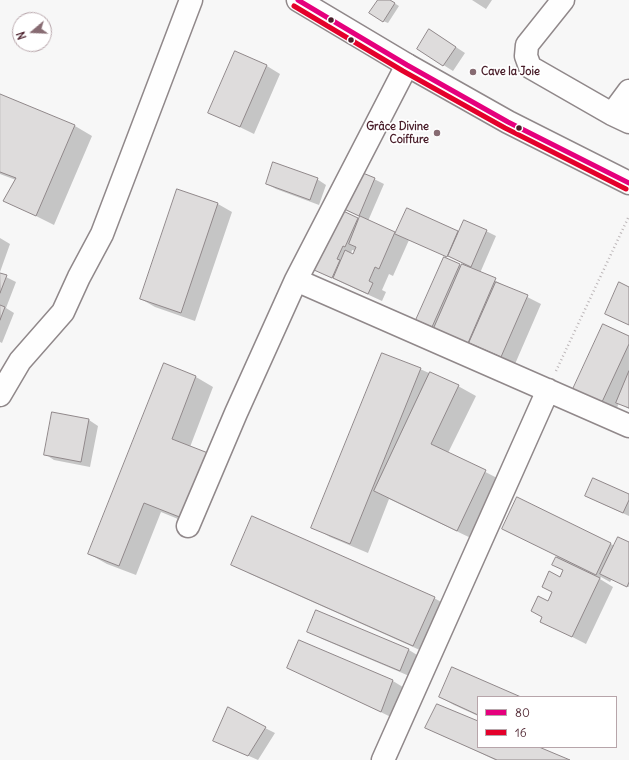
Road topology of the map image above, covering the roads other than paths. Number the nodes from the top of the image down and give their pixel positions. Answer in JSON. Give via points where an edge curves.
{"nodes":[{"id":1,"x":191,"y":0,"type":"edge"},
{"id":2,"x":298,"y":0,"type":"edge"},
{"id":3,"x":563,"y":0,"type":"edge"},
{"id":4,"x":407,"y":65,"type":"junction"},
{"id":5,"x":629,"y":91,"type":"edge"},
{"id":6,"x":620,"y":118,"type":"edge"},
{"id":7,"x":629,"y":183,"type":"edge"},
{"id":8,"x":296,"y":280,"type":"junction"},
{"id":9,"x":548,"y":390,"type":"junction"},
{"id":10,"x":0,"y":395,"type":"edge"},
{"id":11,"x":629,"y":426,"type":"edge"},
{"id":12,"x":188,"y":526,"type":"dead end"},
{"id":13,"x":383,"y":760,"type":"edge"}],
"edges":[{"from":1,"to":10,"type":"street","via":[[102,234],[63,312],[20,361]]},
{"from":2,"to":4,"type":"street"},
{"from":3,"to":6,"type":"street","via":[[528,45],[526,56],[530,67]]},
{"from":4,"to":7,"type":"street","via":[[508,122]]},
{"from":4,"to":8,"type":"street"},
{"from":5,"to":6,"type":"street"},
{"from":8,"to":9,"type":"street"},
{"from":8,"to":12,"type":"street"},
{"from":9,"to":11,"type":"street"},
{"from":9,"to":13,"type":"street"}]}
